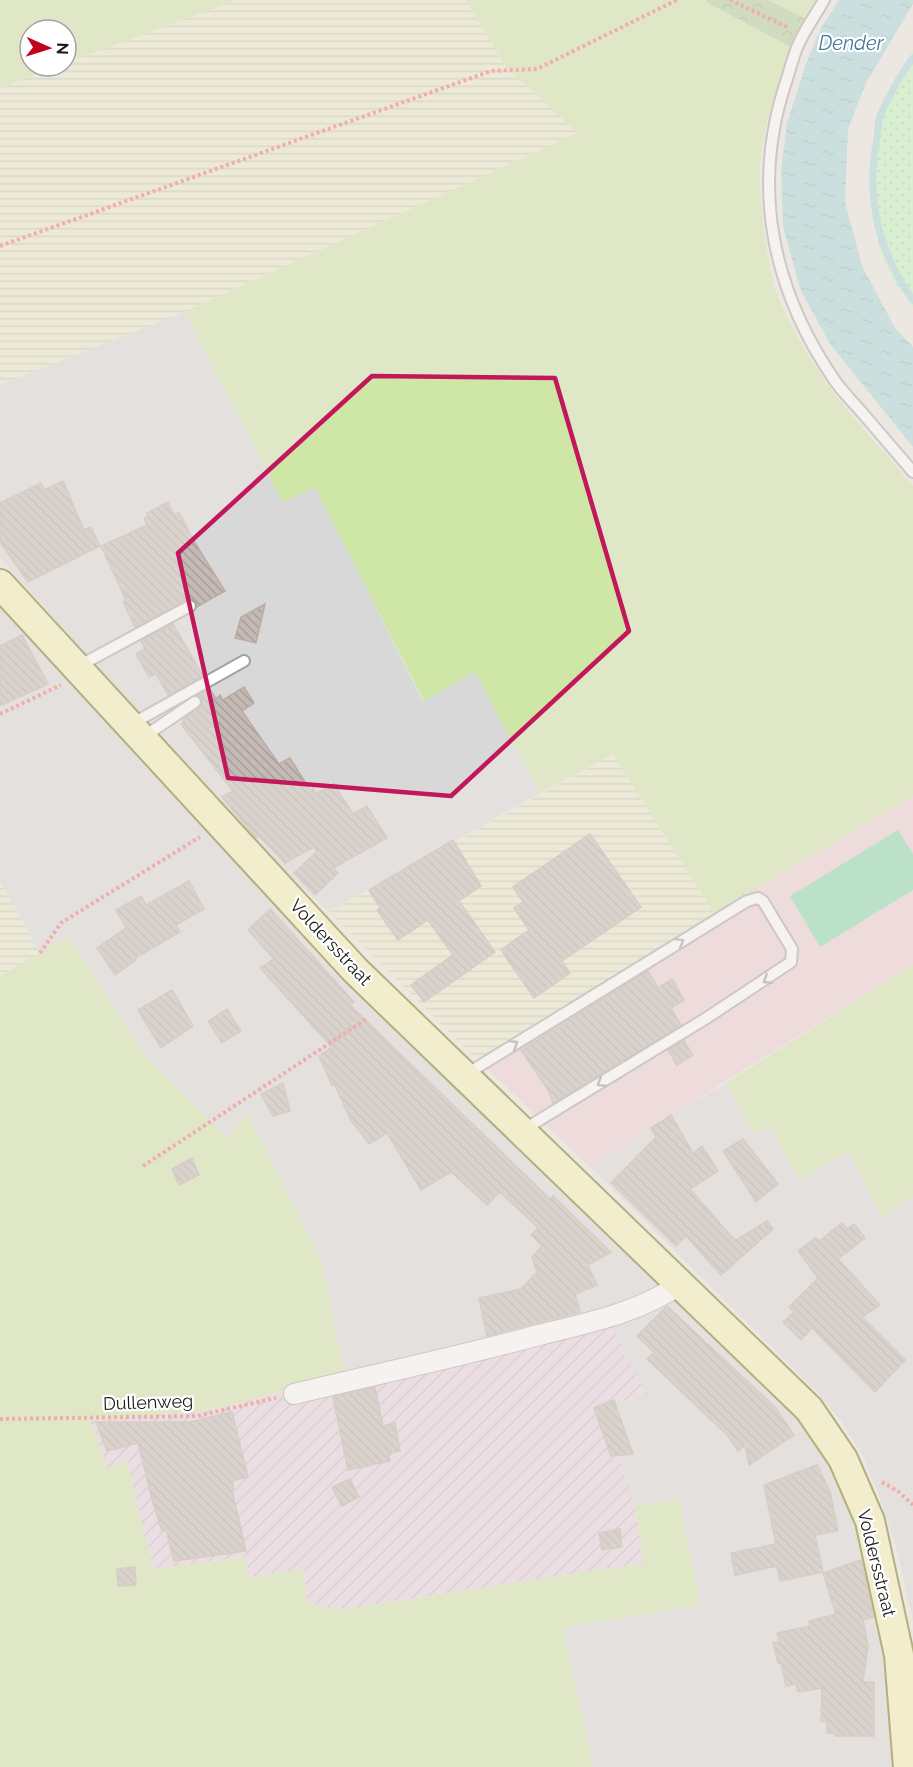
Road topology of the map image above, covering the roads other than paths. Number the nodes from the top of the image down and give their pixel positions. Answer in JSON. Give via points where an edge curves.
{"nodes":[{"id":1,"x":824,"y":0,"type":"edge"},
{"id":2,"x":913,"y":472,"type":"edge"},
{"id":3,"x":0,"y":584,"type":"edge"},
{"id":4,"x":190,"y":606,"type":"dead end"},
{"id":5,"x":244,"y":661,"type":"dead end"},
{"id":6,"x":80,"y":671,"type":"junction"},
{"id":7,"x":195,"y":702,"type":"dead end"},
{"id":8,"x":136,"y":732,"type":"junction"},
{"id":9,"x":464,"y":1075,"type":"junction"},
{"id":10,"x":522,"y":1131,"type":"junction"},
{"id":11,"x":680,"y":1284,"type":"junction"},
{"id":12,"x":294,"y":1394,"type":"road end"},
{"id":13,"x":908,"y":1767,"type":"edge"}],
"edges":[{"from":1,"to":2,"type":"lane","via":[[798,46],[780,101],[770,153],[768,195],[775,246],[795,313],[834,380]]},
{"from":3,"to":6,"type":"street","name":"Voldersstraat"},
{"from":4,"to":6,"type":"lane"},
{"from":5,"to":8,"type":"lane"},
{"from":6,"to":8,"type":"street","name":"Voldersstraat"},
{"from":7,"to":8,"type":"lane"},
{"from":8,"to":9,"type":"street","name":"Voldersstraat","via":[[355,970]]},
{"from":9,"to":10,"type":"street","name":"Voldersstraat"},
{"from":9,"to":10,"type":"lane","one_way":true,"via":[[747,901],[763,901],[792,949],[791,962],[785,969]]},
{"from":10,"to":11,"type":"street","name":"Voldersstraat"},
{"from":11,"to":12,"type":"street","via":[[666,1294],[609,1317]]},
{"from":11,"to":13,"type":"street","name":"Voldersstraat","via":[[809,1409],[843,1459],[870,1521],[899,1655]]}]}
